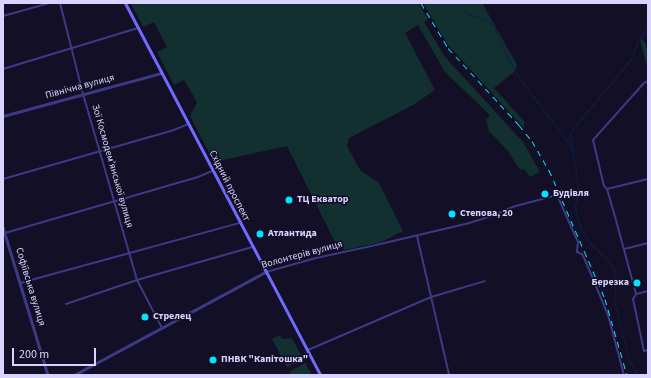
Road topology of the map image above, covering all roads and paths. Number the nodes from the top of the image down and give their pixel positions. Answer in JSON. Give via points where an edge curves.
{"nodes":[{"id":1,"x":50,"y":3,"type":"edge"},
{"id":2,"x":60,"y":3,"type":"edge"},
{"id":3,"x":125,"y":3,"type":"edge"},
{"id":4,"x":3,"y":16,"type":"edge"},
{"id":5,"x":138,"y":28,"type":"junction"},
{"id":6,"x":72,"y":49,"type":"junction"},
{"id":7,"x":3,"y":70,"type":"edge"},
{"id":8,"x":161,"y":73,"type":"junction"},
{"id":9,"x":648,"y":81,"type":"edge"},
{"id":10,"x":83,"y":94,"type":"junction"},
{"id":11,"x":3,"y":116,"type":"edge"},
{"id":12,"x":188,"y":124,"type":"junction"},
{"id":13,"x":100,"y":151,"type":"junction"},
{"id":14,"x":212,"y":171,"type":"junction"},
{"id":15,"x":3,"y":179,"type":"edge"},
{"id":16,"x":648,"y":179,"type":"edge"},
{"id":17,"x":607,"y":189,"type":"junction"},
{"id":18,"x":115,"y":202,"type":"junction"},
{"id":19,"x":239,"y":223,"type":"junction"},
{"id":20,"x":3,"y":227,"type":"edge"},
{"id":21,"x":5,"y":234,"type":"junction"},
{"id":22,"x":417,"y":236,"type":"junction"},
{"id":23,"x":648,"y":243,"type":"edge"},
{"id":24,"x":252,"y":247,"type":"junction"},
{"id":25,"x":624,"y":249,"type":"junction"},
{"id":26,"x":129,"y":252,"type":"junction"},
{"id":27,"x":264,"y":272,"type":"junction"},
{"id":28,"x":137,"y":280,"type":"junction"},
{"id":29,"x":485,"y":281,"type":"dead end"},
{"id":30,"x":20,"y":283,"type":"junction"},
{"id":31,"x":648,"y":291,"type":"edge"},
{"id":32,"x":636,"y":294,"type":"junction"},
{"id":33,"x":431,"y":297,"type":"junction"},
{"id":34,"x":66,"y":304,"type":"dead end"},
{"id":35,"x":162,"y":328,"type":"junction"},
{"id":36,"x":648,"y":350,"type":"edge"},
{"id":37,"x":307,"y":351,"type":"junction"},
{"id":38,"x":48,"y":375,"type":"edge"},
{"id":39,"x":74,"y":375,"type":"edge"},
{"id":40,"x":320,"y":375,"type":"edge"},
{"id":41,"x":449,"y":375,"type":"edge"},
{"id":42,"x":624,"y":375,"type":"edge"}],
"edges":[{"from":1,"to":4,"type":"street"},
{"from":2,"to":6,"type":"street","name":"Зої Космодем’янської вулиця"},
{"from":3,"to":5,"type":"main road","name":"Східний проспект"},
{"from":5,"to":6,"type":"street"},
{"from":5,"to":8,"type":"main road","name":"Східний проспект"},
{"from":6,"to":7,"type":"street"},
{"from":6,"to":10,"type":"street","name":"Зої Космодем’янської вулиця"},
{"from":8,"to":10,"type":"street","name":"Північна вулиця"},
{"from":8,"to":12,"type":"main road","name":"Східний проспект"},
{"from":9,"to":17,"type":"street","via":[[593,140],[604,186]]},
{"from":10,"to":11,"type":"street","name":"Північна вулиця"},
{"from":10,"to":13,"type":"street","name":"Зої Космодем’янської вулиця"},
{"from":12,"to":13,"type":"street"},
{"from":12,"to":14,"type":"main road","name":"Східний проспект"},
{"from":13,"to":15,"type":"street"},
{"from":13,"to":18,"type":"street","name":"Зої Космодем’янської вулиця"},
{"from":14,"to":18,"type":"street","via":[[198,178]]},
{"from":14,"to":19,"type":"main road","name":"Східний проспект"},
{"from":16,"to":17,"type":"street"},
{"from":17,"to":25,"type":"street"},
{"from":18,"to":21,"type":"street"},
{"from":18,"to":26,"type":"street","name":"Зої Космодем’янської вулиця"},
{"from":19,"to":24,"type":"main road","name":"Східний проспект"},
{"from":19,"to":26,"type":"street"},
{"from":20,"to":21,"type":"street","name":"Софіївська вулиця"},
{"from":21,"to":30,"type":"street","name":"Софіївська вулиця"},
{"from":22,"to":27,"type":"street","name":"Волонтерів вулиця"},
{"from":22,"to":33,"type":"street"},
{"from":22,"to":42,"type":"street","name":"Волонтерів вулиця","via":[[489,217],[512,207],[557,195],[578,242],[577,252],[582,254],[608,315]]},
{"from":23,"to":25,"type":"street"},
{"from":24,"to":27,"type":"main road","name":"Східний проспект"},
{"from":24,"to":28,"type":"street"},
{"from":25,"to":32,"type":"street"},
{"from":26,"to":28,"type":"street","name":"Зої Космодем’янської вулиця"},
{"from":26,"to":30,"type":"street"},
{"from":27,"to":35,"type":"street","name":"Волонтерів вулиця"},
{"from":27,"to":37,"type":"main road","name":"Східний проспект"},
{"from":28,"to":34,"type":"street"},
{"from":28,"to":35,"type":"street","name":"Зої Космодем’янської вулиця"},
{"from":29,"to":33,"type":"street"},
{"from":30,"to":38,"type":"street","name":"Софіївська вулиця"},
{"from":31,"to":32,"type":"street"},
{"from":32,"to":36,"type":"street","via":[[632,299],[644,351]]},
{"from":33,"to":37,"type":"street"},
{"from":33,"to":41,"type":"street"},
{"from":35,"to":39,"type":"street","name":"Волонтерів вулиця"},
{"from":37,"to":40,"type":"main road","name":"Східний проспект"}]}
